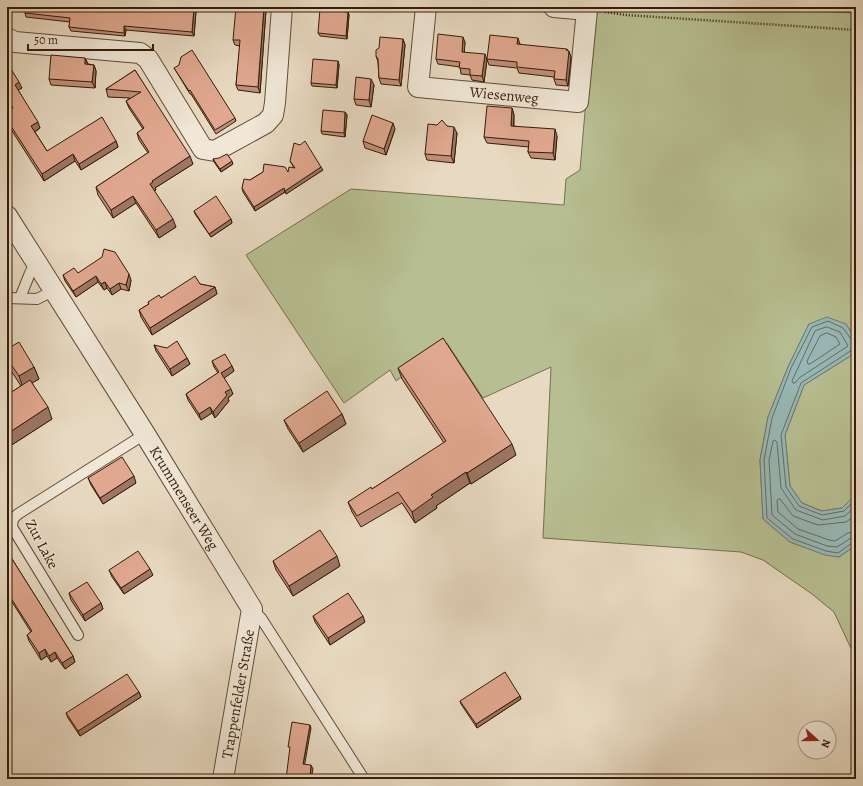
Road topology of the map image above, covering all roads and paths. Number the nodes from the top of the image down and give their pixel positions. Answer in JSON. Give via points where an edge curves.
{"nodes":[{"id":1,"x":282,"y":7,"type":"edge"},
{"id":2,"x":426,"y":7,"type":"edge"},
{"id":3,"x":554,"y":7,"type":"edge"},
{"id":4,"x":587,"y":10,"type":"junction"},
{"id":5,"x":856,"y":30,"type":"edge"},
{"id":6,"x":7,"y":38,"type":"edge"},
{"id":7,"x":7,"y":216,"type":"edge"},
{"id":8,"x":36,"y":262,"type":"junction"},
{"id":9,"x":55,"y":290,"type":"junction"},
{"id":10,"x":7,"y":298,"type":"edge"},
{"id":11,"x":20,"y":298,"type":"junction"},
{"id":12,"x":146,"y":434,"type":"junction"},
{"id":13,"x":252,"y":609,"type":"junction"},
{"id":14,"x":78,"y":635,"type":"dead end"},
{"id":15,"x":223,"y":779,"type":"edge"},
{"id":16,"x":364,"y":779,"type":"edge"}],
"edges":[{"from":1,"to":6,"type":"street","via":[[272,115],[266,123],[215,151],[202,149],[148,58],[140,53],[16,42]]},
{"from":2,"to":4,"type":"street","name":"Wiesenweg","via":[[418,87],[578,102]]},
{"from":3,"to":4,"type":"street"},
{"from":4,"to":5,"type":"path","via":[[626,15]]},
{"from":7,"to":8,"type":"street","name":"Krummenseer Weg"},
{"from":8,"to":9,"type":"street","name":"Krummenseer Weg"},
{"from":8,"to":11,"type":"lane"},
{"from":9,"to":11,"type":"lane","via":[[37,299]]},
{"from":9,"to":12,"type":"street","name":"Krummenseer Weg"},
{"from":10,"to":11,"type":"lane"},
{"from":12,"to":13,"type":"street","name":"Krummenseer Weg"},
{"from":12,"to":14,"type":"lane","name":"Zur Lake","via":[[18,514],[13,520],[12,527]]},
{"from":13,"to":15,"type":"street","name":"Trappenfelder Straße"},
{"from":13,"to":16,"type":"lane","name":"Krummenseer Weg","via":[[262,618]]}]}
